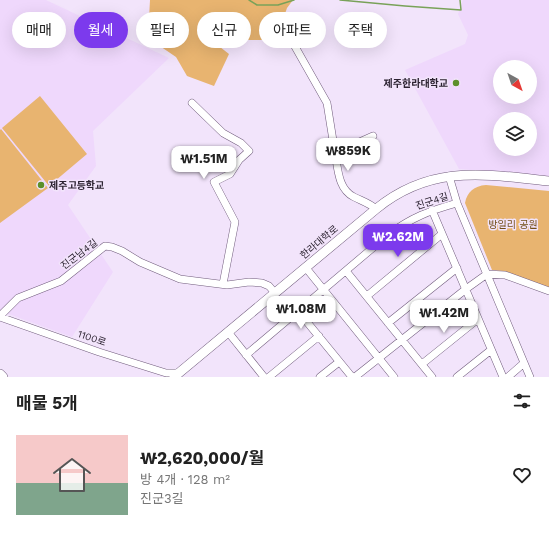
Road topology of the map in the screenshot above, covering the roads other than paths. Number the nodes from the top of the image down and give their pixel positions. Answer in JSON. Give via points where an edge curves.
{"nodes":[{"id":1,"x":296,"y":48,"type":"edge"},
{"id":2,"x":192,"y":103,"type":"dead end"},
{"id":3,"x":373,"y":136,"type":"dead end"},
{"id":4,"x":335,"y":153,"type":"junction"},
{"id":5,"x":449,"y":176,"type":"junction"},
{"id":6,"x":549,"y":181,"type":"edge"},
{"id":7,"x":457,"y":203,"type":"junction"},
{"id":8,"x":376,"y":209,"type":"junction"},
{"id":9,"x":432,"y":210,"type":"junction"},
{"id":10,"x":442,"y":234,"type":"junction"},
{"id":11,"x":306,"y":268,"type":"junction"},
{"id":12,"x":457,"y":268,"type":"junction"},
{"id":13,"x":346,"y":271,"type":"junction"},
{"id":14,"x":487,"y":274,"type":"junction"},
{"id":15,"x":223,"y":284,"type":"junction"},
{"id":16,"x":466,"y":289,"type":"junction"},
{"id":17,"x":324,"y":290,"type":"junction"},
{"id":18,"x":549,"y":291,"type":"edge"},
{"id":19,"x":275,"y":293,"type":"junction"},
{"id":20,"x":367,"y":296,"type":"junction"},
{"id":21,"x":298,"y":311,"type":"junction"},
{"id":22,"x":0,"y":317,"type":"edge"},
{"id":23,"x":478,"y":319,"type":"junction"},
{"id":24,"x":388,"y":323,"type":"junction"},
{"id":25,"x":228,"y":332,"type":"junction"},
{"id":26,"x":318,"y":336,"type":"junction"},
{"id":27,"x":401,"y":340,"type":"junction"},
{"id":28,"x":491,"y":350,"type":"junction"},
{"id":29,"x":246,"y":355,"type":"junction"},
{"id":30,"x":379,"y":358,"type":"junction"},
{"id":31,"x":339,"y":362,"type":"junction"},
{"id":32,"x":524,"y":363,"type":"junction"},
{"id":33,"x":422,"y":364,"type":"junction"},
{"id":34,"x":0,"y":374,"type":"edge"},
{"id":35,"x":176,"y":375,"type":"edge"},
{"id":36,"x":3,"y":377,"type":"edge"},
{"id":37,"x":264,"y":377,"type":"edge"},
{"id":38,"x":268,"y":377,"type":"edge"},
{"id":39,"x":320,"y":377,"type":"edge"},
{"id":40,"x":352,"y":377,"type":"edge"},
{"id":41,"x":355,"y":377,"type":"edge"},
{"id":42,"x":394,"y":377,"type":"edge"},
{"id":43,"x":432,"y":377,"type":"edge"},
{"id":44,"x":457,"y":377,"type":"edge"},
{"id":45,"x":503,"y":377,"type":"edge"},
{"id":46,"x":508,"y":377,"type":"edge"},
{"id":47,"x":530,"y":377,"type":"edge"}],
"edges":[{"from":1,"to":4,"type":"street","via":[[327,103]]},
{"from":2,"to":15,"type":"street","via":[[223,133],[241,143],[249,151],[230,174],[214,182],[235,222]]},
{"from":3,"to":4,"type":"street"},
{"from":4,"to":8,"type":"street","via":[[340,181],[345,190]]},
{"from":5,"to":6,"type":"main road","name":"한라대학로","via":[[489,175]]},
{"from":5,"to":7,"type":"street"},
{"from":5,"to":8,"type":"main road","name":"한라대학로","via":[[417,184]]},
{"from":7,"to":9,"type":"street","name":"진군4길"},
{"from":7,"to":14,"type":"street"},
{"from":8,"to":11,"type":"main road","name":"한라대학로"},
{"from":9,"to":10,"type":"street"},
{"from":9,"to":13,"type":"street","name":"진군4길","via":[[405,222]]},
{"from":10,"to":12,"type":"street"},
{"from":10,"to":20,"type":"street"},
{"from":11,"to":17,"type":"street"},
{"from":11,"to":19,"type":"main road","name":"한라대학로"},
{"from":12,"to":16,"type":"street"},
{"from":12,"to":24,"type":"street"},
{"from":13,"to":17,"type":"street","name":"진군4길"},
{"from":13,"to":20,"type":"street"},
{"from":14,"to":16,"type":"street"},
{"from":14,"to":18,"type":"street","via":[[505,275]]},
{"from":14,"to":32,"type":"street"},
{"from":15,"to":19,"type":"street","name":"진군남4길","via":[[262,284],[269,286]]},
{"from":15,"to":22,"type":"street","name":"진군남4길","via":[[180,279],[140,262],[122,251],[105,246],[61,281],[18,298]]},
{"from":16,"to":23,"type":"street"},
{"from":16,"to":27,"type":"street"},
{"from":17,"to":21,"type":"street","name":"진군4길"},
{"from":17,"to":30,"type":"street"},
{"from":19,"to":25,"type":"main road","name":"한라대학로"},
{"from":20,"to":24,"type":"street"},
{"from":21,"to":26,"type":"street"},
{"from":21,"to":29,"type":"street","name":"진군4길"},
{"from":22,"to":35,"type":"street","name":"1100로","via":[[99,352]]},
{"from":23,"to":28,"type":"street"},
{"from":23,"to":33,"type":"street"},
{"from":24,"to":27,"type":"street"},
{"from":25,"to":29,"type":"street"},
{"from":25,"to":35,"type":"main road","name":"한라대학로"},
{"from":26,"to":31,"type":"street"},
{"from":26,"to":38,"type":"street"},
{"from":27,"to":30,"type":"street"},
{"from":27,"to":33,"type":"street"},
{"from":28,"to":44,"type":"street"},
{"from":28,"to":45,"type":"street"},
{"from":29,"to":37,"type":"street"},
{"from":30,"to":41,"type":"street"},
{"from":30,"to":42,"type":"street"},
{"from":31,"to":39,"type":"street"},
{"from":31,"to":40,"type":"street"},
{"from":32,"to":46,"type":"street"},
{"from":32,"to":47,"type":"street"},
{"from":33,"to":43,"type":"street"},
{"from":34,"to":36,"type":"main road"}]}
